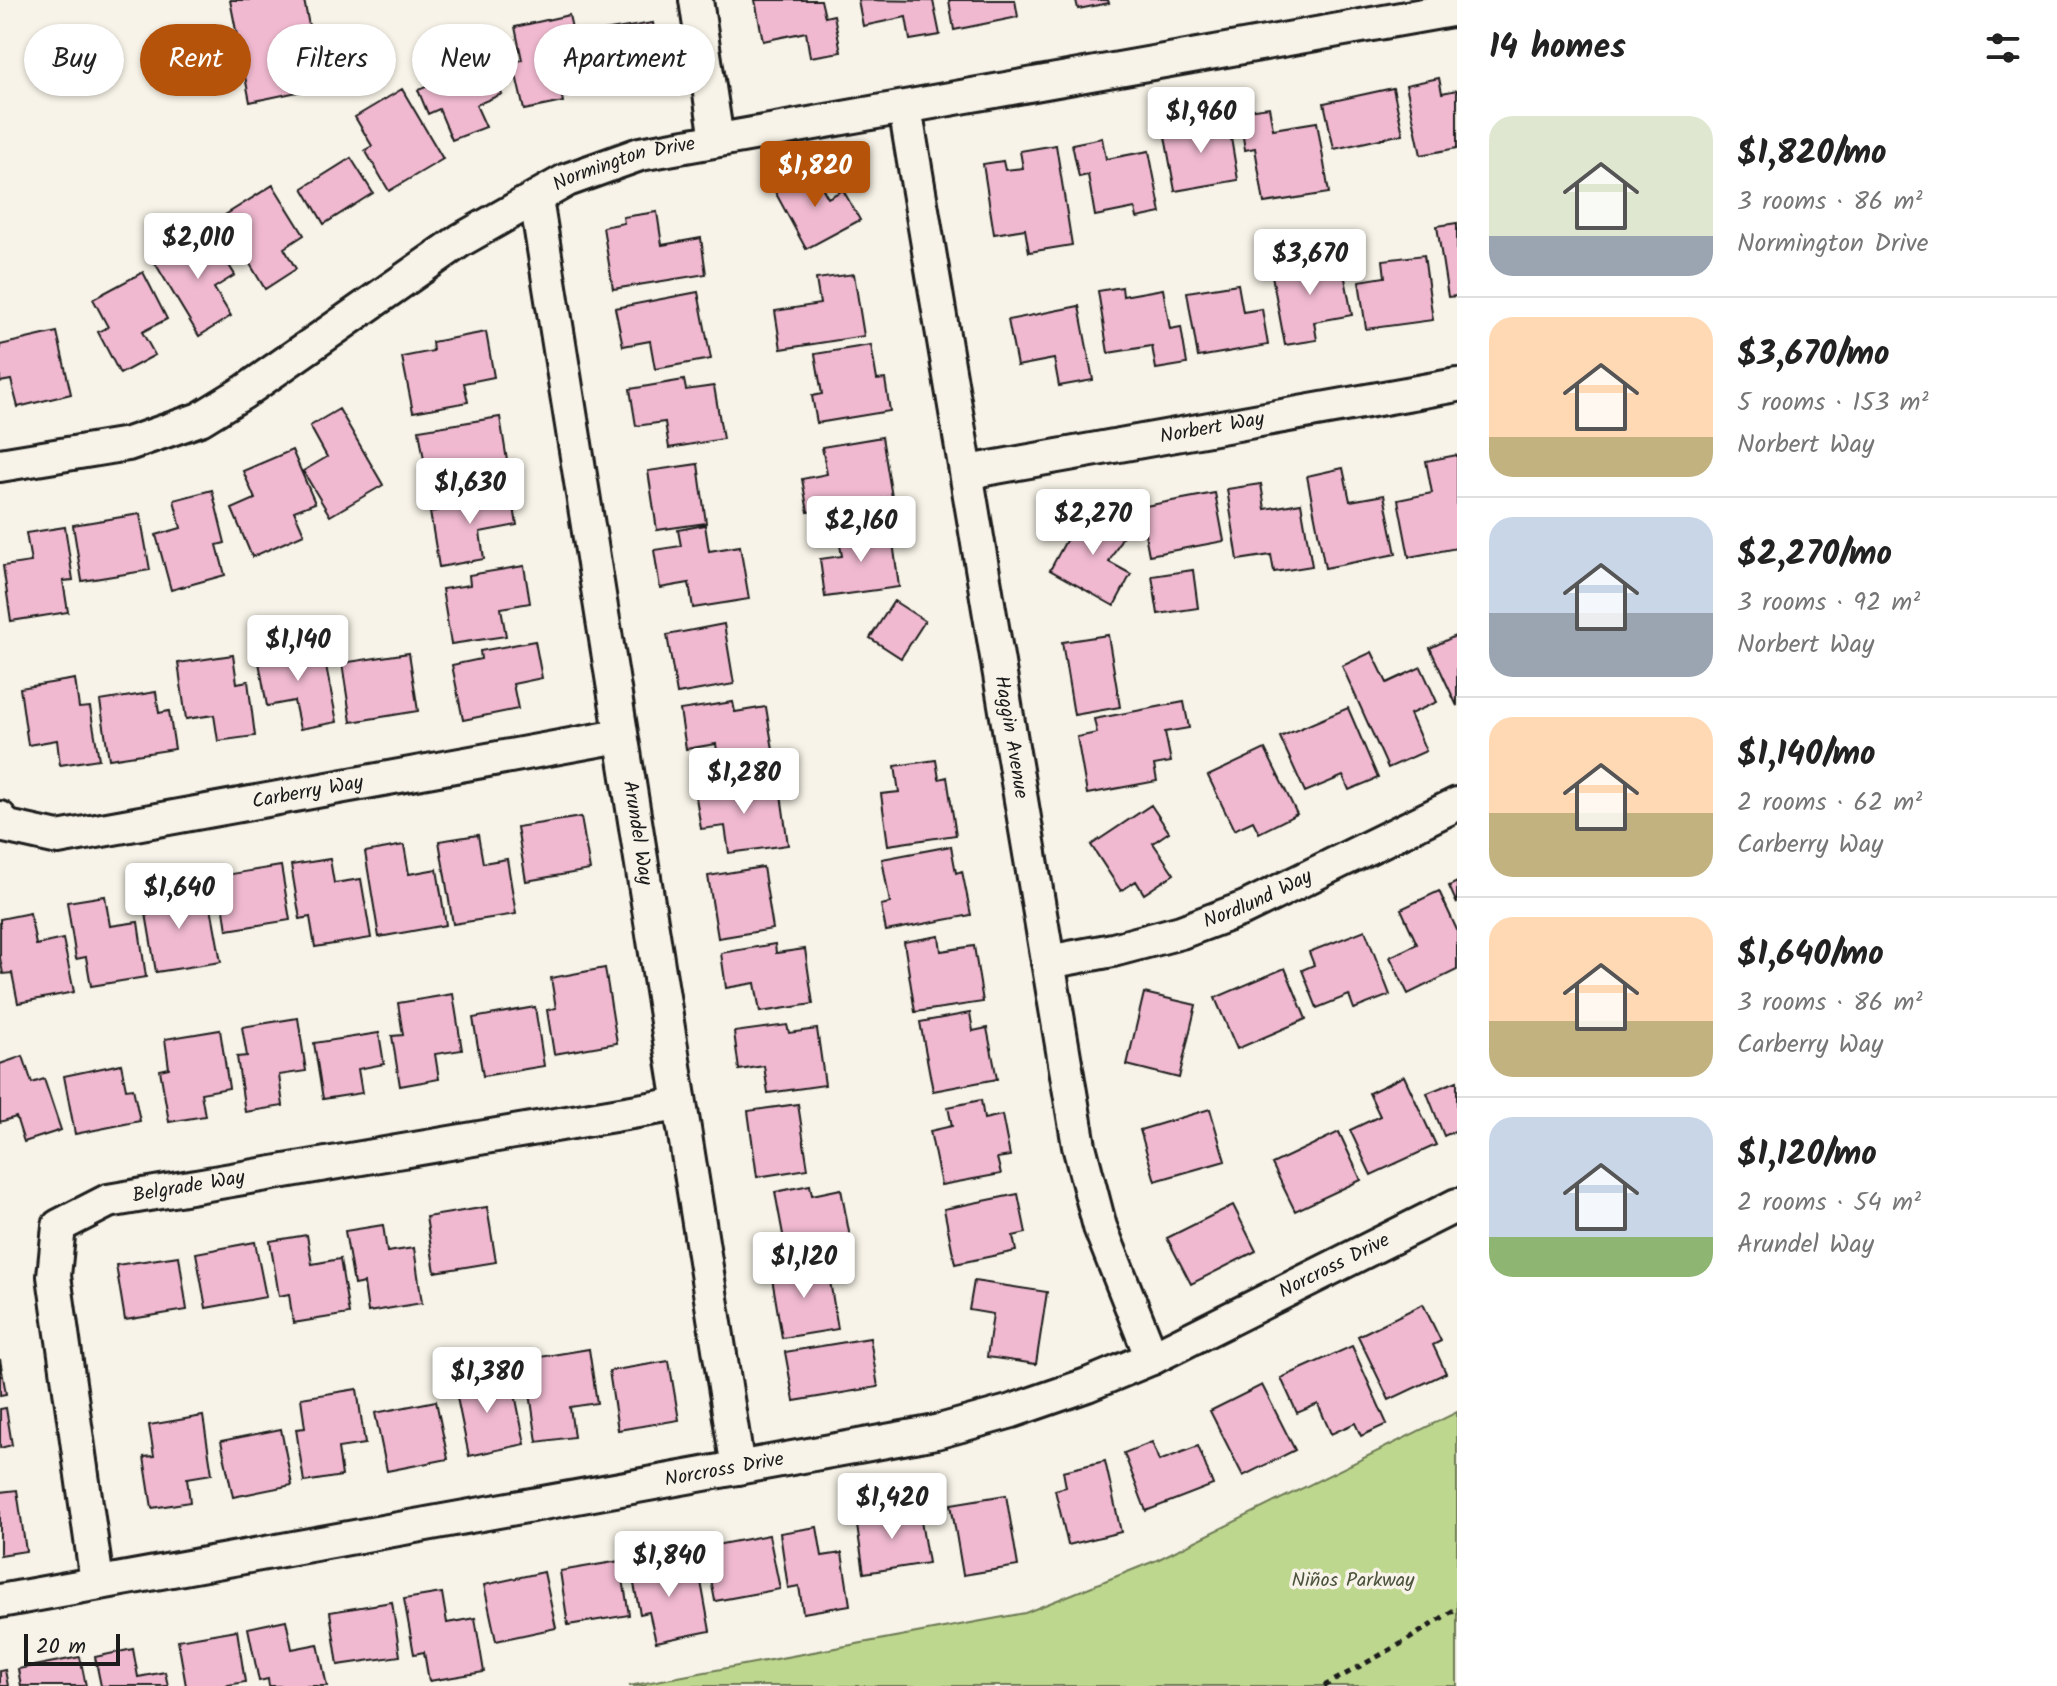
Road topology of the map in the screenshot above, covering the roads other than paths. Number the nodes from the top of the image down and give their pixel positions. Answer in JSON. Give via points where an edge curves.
{"nodes":[{"id":1,"x":696,"y":0,"type":"edge"},
{"id":2,"x":1457,"y":9,"type":"edge"},
{"id":3,"x":905,"y":108,"type":"junction"},
{"id":4,"x":717,"y":140,"type":"junction"},
{"id":5,"x":536,"y":199,"type":"junction"},
{"id":6,"x":1457,"y":385,"type":"edge"},
{"id":7,"x":0,"y":465,"type":"edge"},
{"id":8,"x":968,"y":472,"type":"junction"},
{"id":9,"x":620,"y":736,"type":"junction"},
{"id":10,"x":1457,"y":804,"type":"edge"},
{"id":11,"x":0,"y":818,"type":"edge"},
{"id":12,"x":1048,"y":962,"type":"junction"},
{"id":13,"x":679,"y":1104,"type":"junction"},
{"id":14,"x":1457,"y":1205,"type":"edge"},
{"id":15,"x":1152,"y":1358,"type":"junction"},
{"id":16,"x":738,"y":1468,"type":"junction"},
{"id":17,"x":97,"y":1582,"type":"junction"},
{"id":18,"x":0,"y":1601,"type":"edge"}],
"edges":[{"from":1,"to":4,"type":"street"},
{"from":2,"to":3,"type":"street","name":"Normington Drive"},
{"from":3,"to":4,"type":"street","name":"Normington Drive"},
{"from":3,"to":8,"type":"street","name":"Haggin Avenue"},
{"from":4,"to":5,"type":"street","name":"Normington Drive","via":[[640,154],[567,180]]},
{"from":5,"to":7,"type":"street","name":"Normington Drive","via":[[461,240],[200,419],[128,444]]},
{"from":5,"to":9,"type":"street","name":"Arundel Way"},
{"from":6,"to":8,"type":"street","name":"Norbert Way"},
{"from":8,"to":12,"type":"street","name":"Haggin Avenue"},
{"from":9,"to":11,"type":"street","name":"Carberry Way","via":[[58,838],[4,826]]},
{"from":9,"to":13,"type":"street","name":"Arundel Way"},
{"from":10,"to":12,"type":"street","name":"Nordlund Way","via":[[1245,908],[1181,932]]},
{"from":12,"to":15,"type":"street","name":"Haggin Avenue","via":[[1079,1146],[1100,1227]]},
{"from":13,"to":16,"type":"street","name":"Arundel Way"},
{"from":13,"to":17,"type":"street","name":"Belgrade Way","via":[[108,1201],[59,1226],[54,1276]]},
{"from":14,"to":15,"type":"street","name":"Norcross Drive"},
{"from":15,"to":16,"type":"street","name":"Norcross Drive","via":[[1012,1411],[936,1432]]},
{"from":16,"to":17,"type":"street","name":"Norcross Drive"},
{"from":17,"to":18,"type":"street","name":"Norcross Drive"}]}
